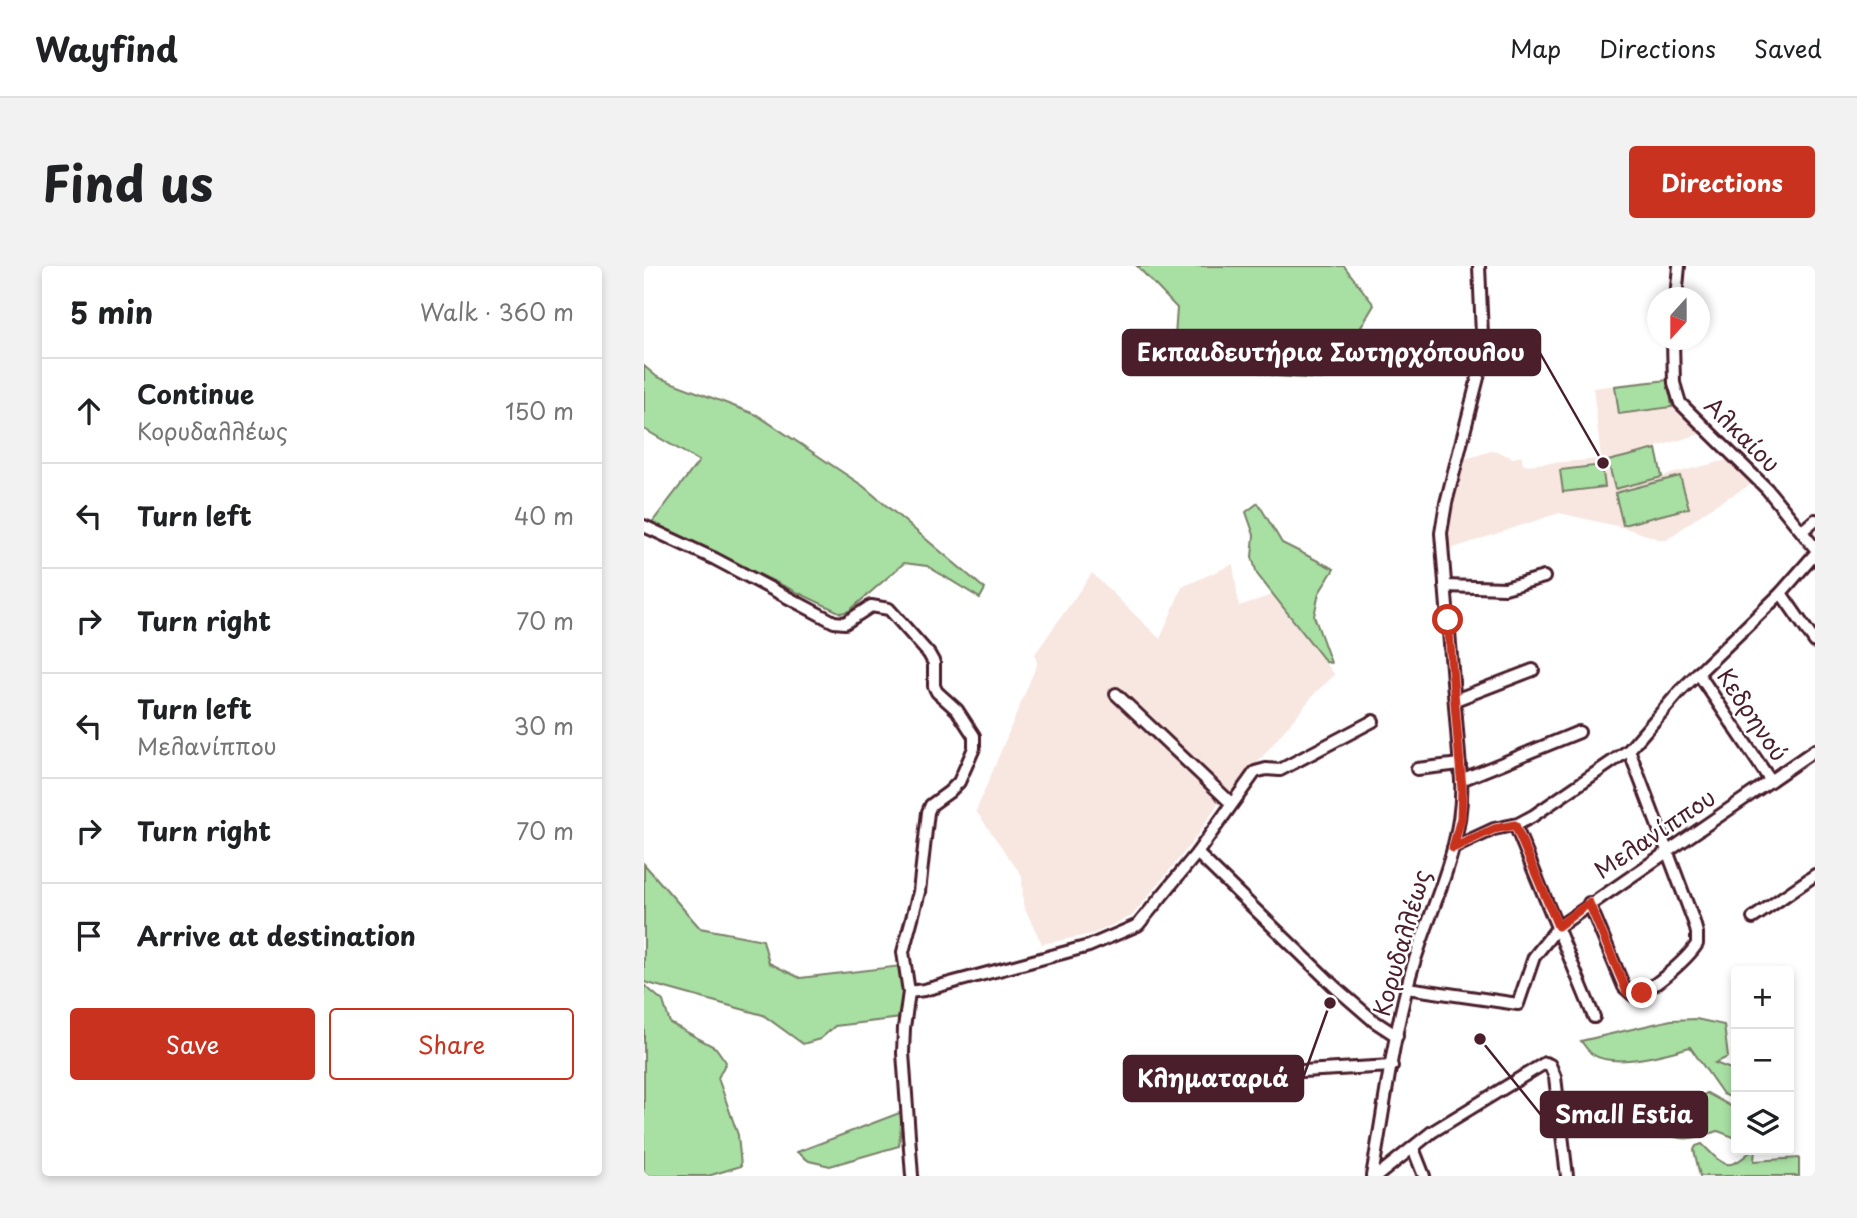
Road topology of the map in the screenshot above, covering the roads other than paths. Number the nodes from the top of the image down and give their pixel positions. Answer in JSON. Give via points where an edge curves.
{"nodes":[{"id":1,"x":1479,"y":266,"type":"edge"},
{"id":2,"x":1679,"y":266,"type":"edge"},
{"id":3,"x":1677,"y":287,"type":"edge"},
{"id":4,"x":1673,"y":350,"type":"edge"},
{"id":5,"x":1815,"y":520,"type":"edge"},
{"id":6,"x":644,"y":526,"type":"edge"},
{"id":7,"x":1802,"y":531,"type":"junction"},
{"id":8,"x":1815,"y":548,"type":"edge"},
{"id":9,"x":1815,"y":555,"type":"edge"},
{"id":10,"x":1544,"y":577,"type":"dead end"},
{"id":11,"x":1445,"y":586,"type":"junction"},
{"id":12,"x":1781,"y":593,"type":"junction"},
{"id":13,"x":1815,"y":642,"type":"edge"},
{"id":14,"x":1533,"y":670,"type":"dead end"},
{"id":15,"x":1698,"y":673,"type":"junction"},
{"id":16,"x":1116,"y":694,"type":"dead end"},
{"id":17,"x":1455,"y":700,"type":"junction"},
{"id":18,"x":1373,"y":721,"type":"dead end"},
{"id":19,"x":1579,"y":732,"type":"dead end"},
{"id":20,"x":1629,"y":750,"type":"junction"},
{"id":21,"x":1815,"y":750,"type":"edge"},
{"id":22,"x":1460,"y":764,"type":"junction"},
{"id":23,"x":1417,"y":769,"type":"dead end"},
{"id":24,"x":1461,"y":780,"type":"junction"},
{"id":25,"x":1770,"y":780,"type":"junction"},
{"id":26,"x":1231,"y":803,"type":"junction"},
{"id":27,"x":1515,"y":825,"type":"junction"},
{"id":28,"x":1453,"y":848,"type":"junction"},
{"id":29,"x":1668,"y":852,"type":"junction"},
{"id":30,"x":1197,"y":853,"type":"junction"},
{"id":31,"x":1815,"y":875,"type":"edge"},
{"id":32,"x":1589,"y":903,"type":"junction"},
{"id":33,"x":1753,"y":918,"type":"dead end"},
{"id":34,"x":1558,"y":926,"type":"junction"},
{"id":35,"x":1407,"y":988,"type":"junction"},
{"id":36,"x":909,"y":992,"type":"junction"},
{"id":37,"x":1594,"y":1017,"type":"dead end"},
{"id":38,"x":1397,"y":1036,"type":"junction"},
{"id":39,"x":1392,"y":1066,"type":"junction"},
{"id":40,"x":1232,"y":1075,"type":"dead end"},
{"id":41,"x":1413,"y":1148,"type":"junction"},
{"id":42,"x":912,"y":1176,"type":"edge"},
{"id":43,"x":1375,"y":1176,"type":"edge"},
{"id":44,"x":1424,"y":1176,"type":"edge"},
{"id":45,"x":1567,"y":1176,"type":"edge"}],
"edges":[{"from":1,"to":11,"type":"street","name":"Κορυδαλλέως","via":[[1483,352],[1442,519]]},
{"from":2,"to":3,"type":"street"},
{"from":4,"to":7,"type":"street","name":"Αλκαίου","via":[[1680,403]]},
{"from":5,"to":7,"type":"street"},
{"from":6,"to":36,"type":"street","via":[[834,622],[845,623],[871,606],[889,609],[932,658],[937,692],[957,710],[975,743],[959,782],[928,812],[919,892],[904,947]]},
{"from":7,"to":8,"type":"street","name":"Αλκαίου"},
{"from":9,"to":12,"type":"street"},
{"from":10,"to":11,"type":"street","via":[[1505,588]]},
{"from":11,"to":17,"type":"street","name":"Κορυδαλλέως"},
{"from":12,"to":13,"type":"street"},
{"from":12,"to":15,"type":"street"},
{"from":14,"to":17,"type":"street"},
{"from":15,"to":20,"type":"street"},
{"from":15,"to":25,"type":"street","name":"Κεδρηνού"},
{"from":16,"to":26,"type":"street"},
{"from":17,"to":22,"type":"street","name":"Κορυδαλλέως"},
{"from":18,"to":26,"type":"street","via":[[1280,770],[1255,772]]},
{"from":19,"to":24,"type":"street"},
{"from":20,"to":27,"type":"street"},
{"from":20,"to":29,"type":"street"},
{"from":21,"to":25,"type":"street","name":"Μελανίππου"},
{"from":22,"to":23,"type":"street"},
{"from":22,"to":24,"type":"street","name":"Κορυδαλλέως"},
{"from":24,"to":28,"type":"street","name":"Κορυδαλλέως","via":[[1461,818]]},
{"from":25,"to":29,"type":"street","name":"Μελανίππου"},
{"from":26,"to":30,"type":"street"},
{"from":27,"to":28,"type":"street","via":[[1494,829]]},
{"from":27,"to":34,"type":"street"},
{"from":28,"to":35,"type":"street","name":"Κορυδαλλέως"},
{"from":29,"to":32,"type":"street","name":"Μελανίππου"},
{"from":29,"to":32,"type":"street","via":[[1696,929],[1697,944],[1642,993],[1627,992]]},
{"from":30,"to":36,"type":"street","via":[[1138,925],[1089,946]]},
{"from":30,"to":38,"type":"street","via":[[1336,988]]},
{"from":31,"to":33,"type":"street"},
{"from":32,"to":34,"type":"street","name":"Μελανίππου"},
{"from":34,"to":35,"type":"street","name":"Μελανίππου","via":[[1534,957],[1517,1004]]},
{"from":34,"to":37,"type":"street"},
{"from":35,"to":38,"type":"street","name":"Κορυδαλλέως"},
{"from":36,"to":42,"type":"street","via":[[904,1053]]},
{"from":38,"to":39,"type":"street","name":"Κορυδαλλέως"},
{"from":39,"to":40,"type":"street"},
{"from":39,"to":43,"type":"street","name":"Κορυδαλλέως"},
{"from":41,"to":43,"type":"street"},
{"from":41,"to":44,"type":"street"},
{"from":41,"to":45,"type":"street","via":[[1547,1063],[1557,1090]]}]}
